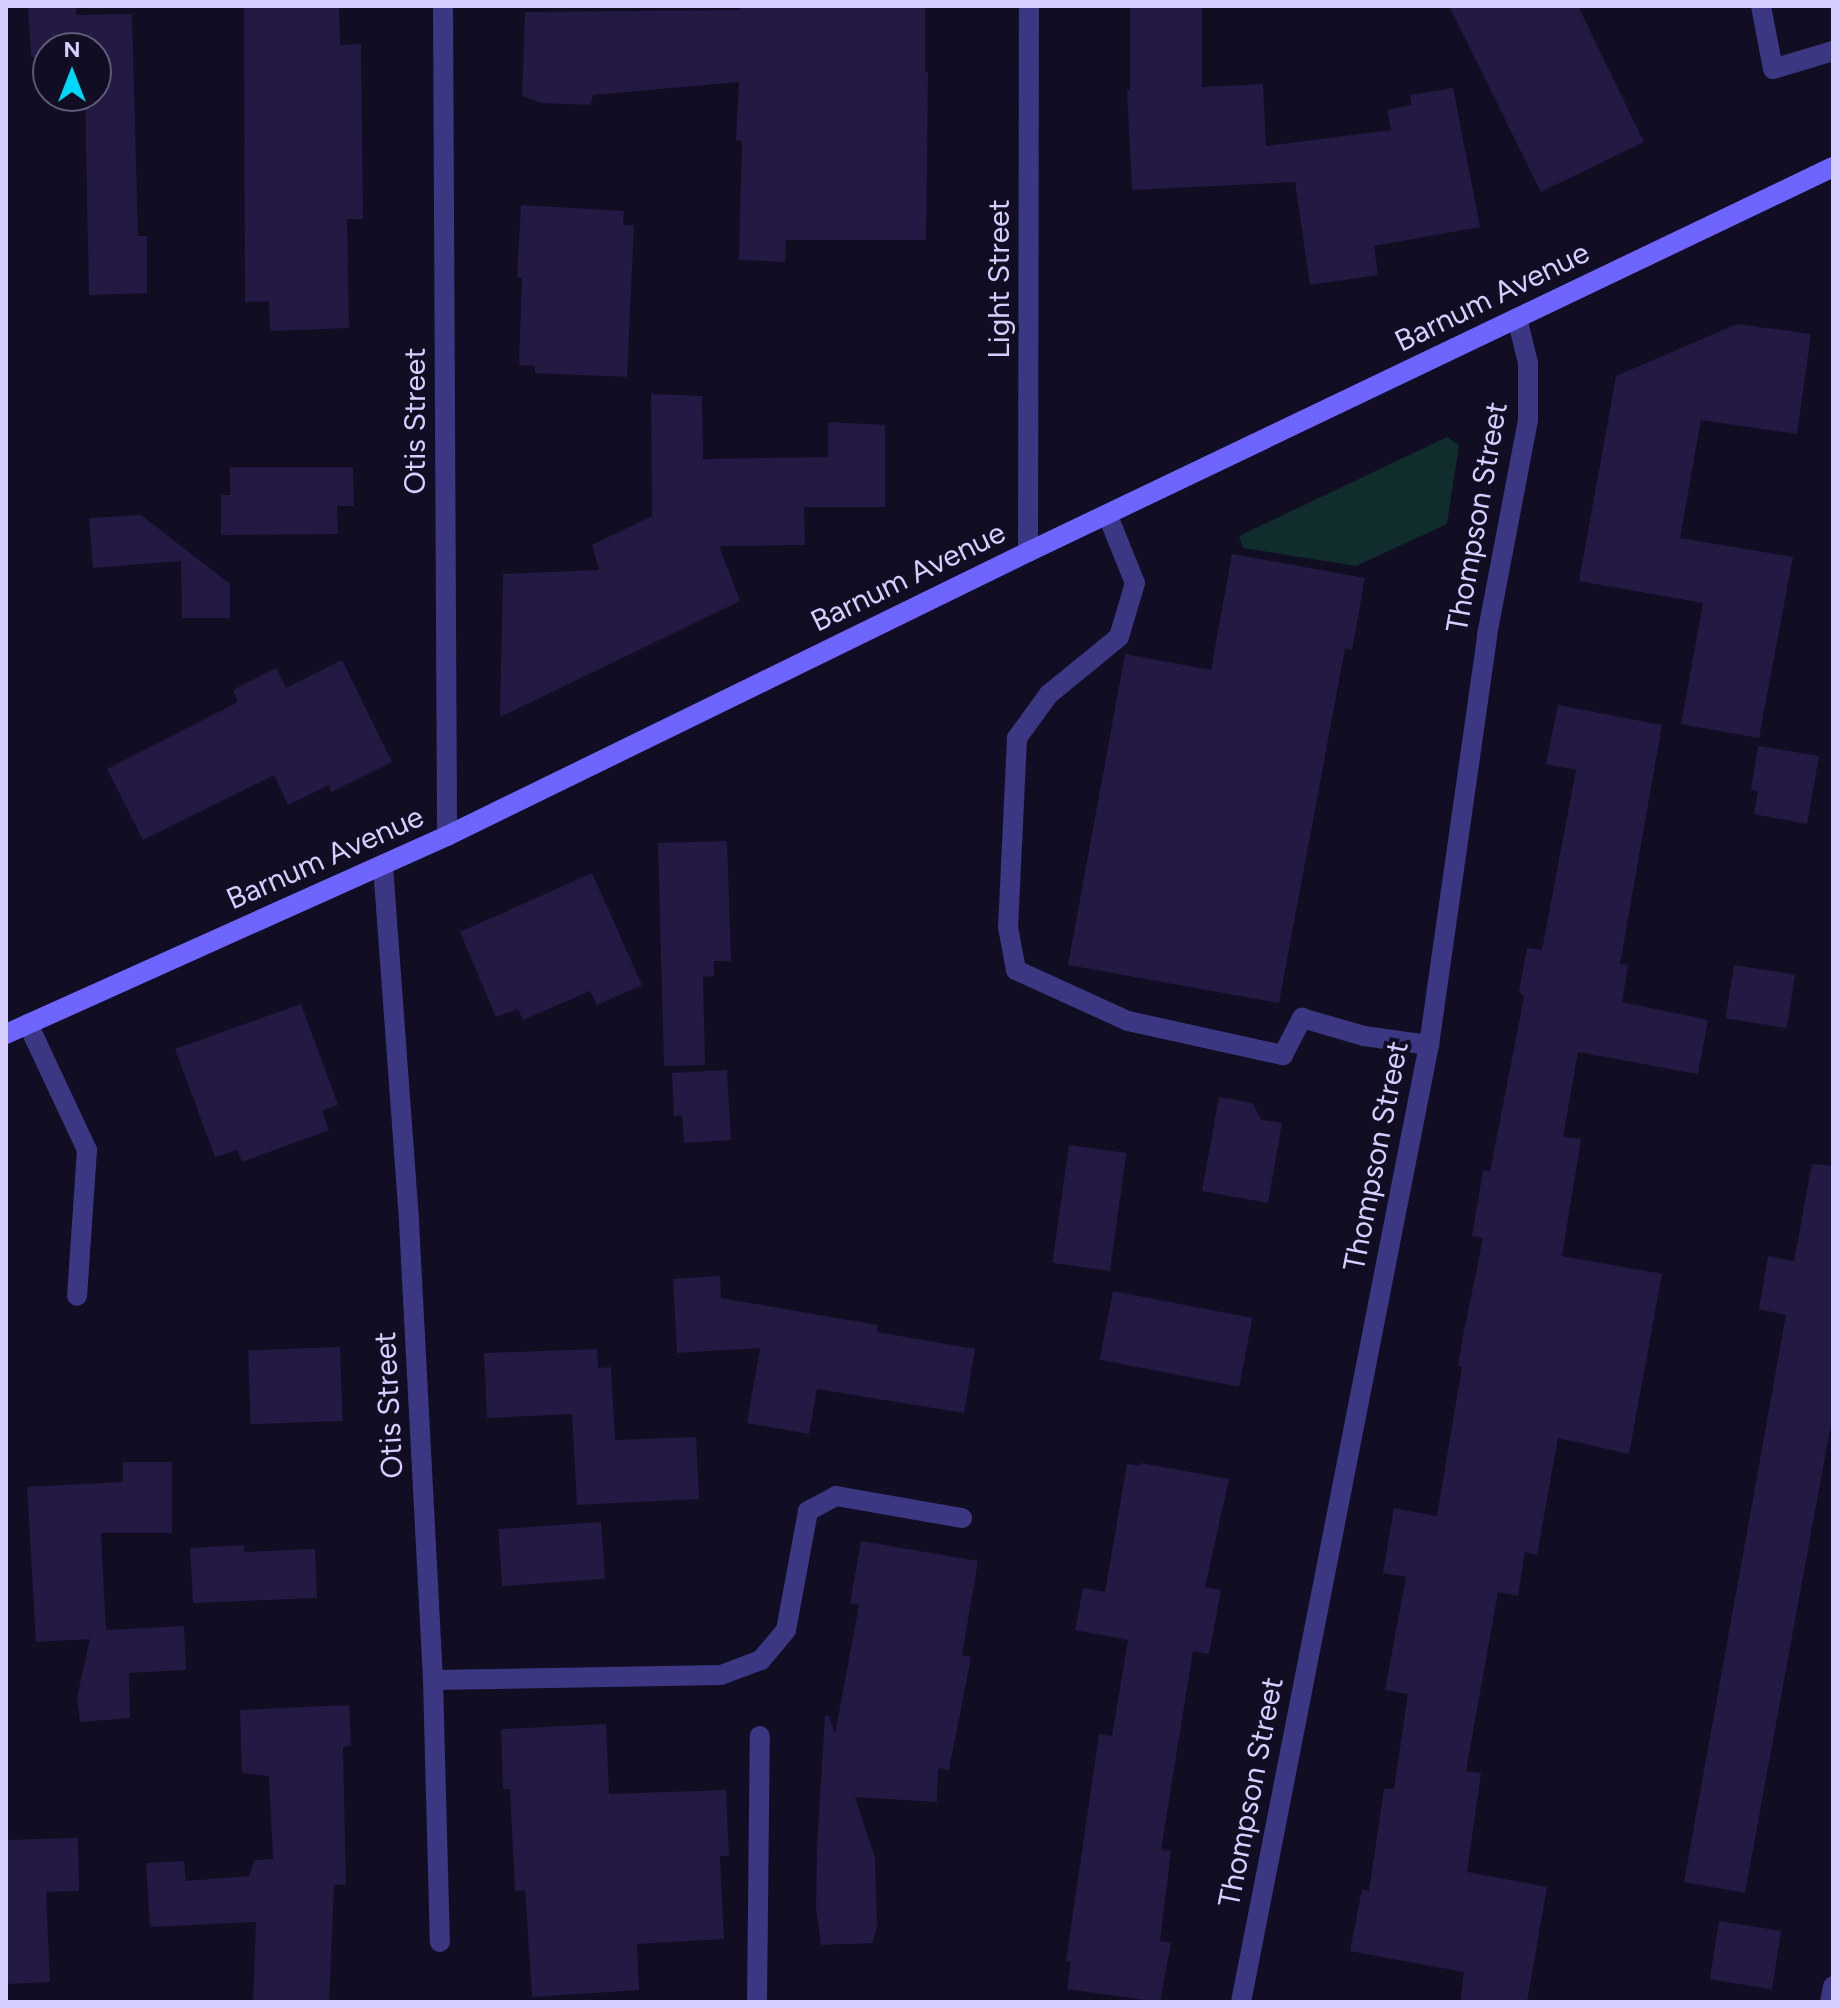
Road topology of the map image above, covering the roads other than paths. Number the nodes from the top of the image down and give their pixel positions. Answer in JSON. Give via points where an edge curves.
{"nodes":[{"id":1,"x":443,"y":6,"type":"edge"},
{"id":2,"x":1029,"y":6,"type":"edge"},
{"id":3,"x":1761,"y":6,"type":"edge"},
{"id":4,"x":1833,"y":51,"type":"edge"},
{"id":5,"x":1833,"y":167,"type":"edge"},
{"id":6,"x":1517,"y":318,"type":"junction"},
{"id":7,"x":1108,"y":516,"type":"junction"},
{"id":8,"x":1028,"y":552,"type":"junction"},
{"id":9,"x":447,"y":836,"type":"junction"},
{"id":10,"x":383,"y":866,"type":"junction"},
{"id":11,"x":28,"y":1024,"type":"junction"},
{"id":12,"x":6,"y":1034,"type":"edge"},
{"id":13,"x":1429,"y":1045,"type":"junction"},
{"id":14,"x":77,"y":1296,"type":"dead end"},
{"id":15,"x":962,"y":1518,"type":"dead end"},
{"id":16,"x":433,"y":1680,"type":"junction"},
{"id":17,"x":760,"y":1736,"type":"dead end"},
{"id":18,"x":440,"y":1942,"type":"dead end"},
{"id":19,"x":1833,"y":1986,"type":"edge"},
{"id":20,"x":757,"y":2002,"type":"edge"},
{"id":21,"x":1241,"y":2002,"type":"edge"},
{"id":22,"x":1830,"y":2002,"type":"edge"}],
"edges":[{"from":1,"to":9,"type":"street","name":"Otis Street"},
{"from":2,"to":8,"type":"street","name":"Light Street"},
{"from":3,"to":4,"type":"street","via":[[1773,69]]},
{"from":5,"to":6,"type":"main road","name":"Barnum Avenue"},
{"from":6,"to":7,"type":"main road","name":"Barnum Avenue"},
{"from":6,"to":13,"type":"street","name":"Thompson Street","via":[[1528,363],[1528,420],[1487,635]]},
{"from":7,"to":8,"type":"main road","name":"Barnum Avenue"},
{"from":7,"to":13,"type":"street","via":[[1135,583],[1119,637],[1049,694],[1017,738],[1008,927],[1016,970],[1128,1021],[1283,1055],[1302,1018],[1364,1036]]},
{"from":8,"to":9,"type":"main road","name":"Barnum Avenue"},
{"from":9,"to":10,"type":"main road","name":"Barnum Avenue"},
{"from":10,"to":11,"type":"main road","name":"Barnum Avenue"},
{"from":10,"to":16,"type":"street","name":"Otis Street","via":[[409,1222]]},
{"from":11,"to":12,"type":"main road","name":"Barnum Avenue"},
{"from":11,"to":14,"type":"street","via":[[87,1150]]},
{"from":13,"to":21,"type":"street","name":"Thompson Street"},
{"from":15,"to":16,"type":"street","via":[[836,1496],[808,1511],[786,1630],[761,1660],[721,1675]]},
{"from":16,"to":18,"type":"street","name":"Otis Street"},
{"from":17,"to":20,"type":"street"},
{"from":19,"to":22,"type":"street"}]}
